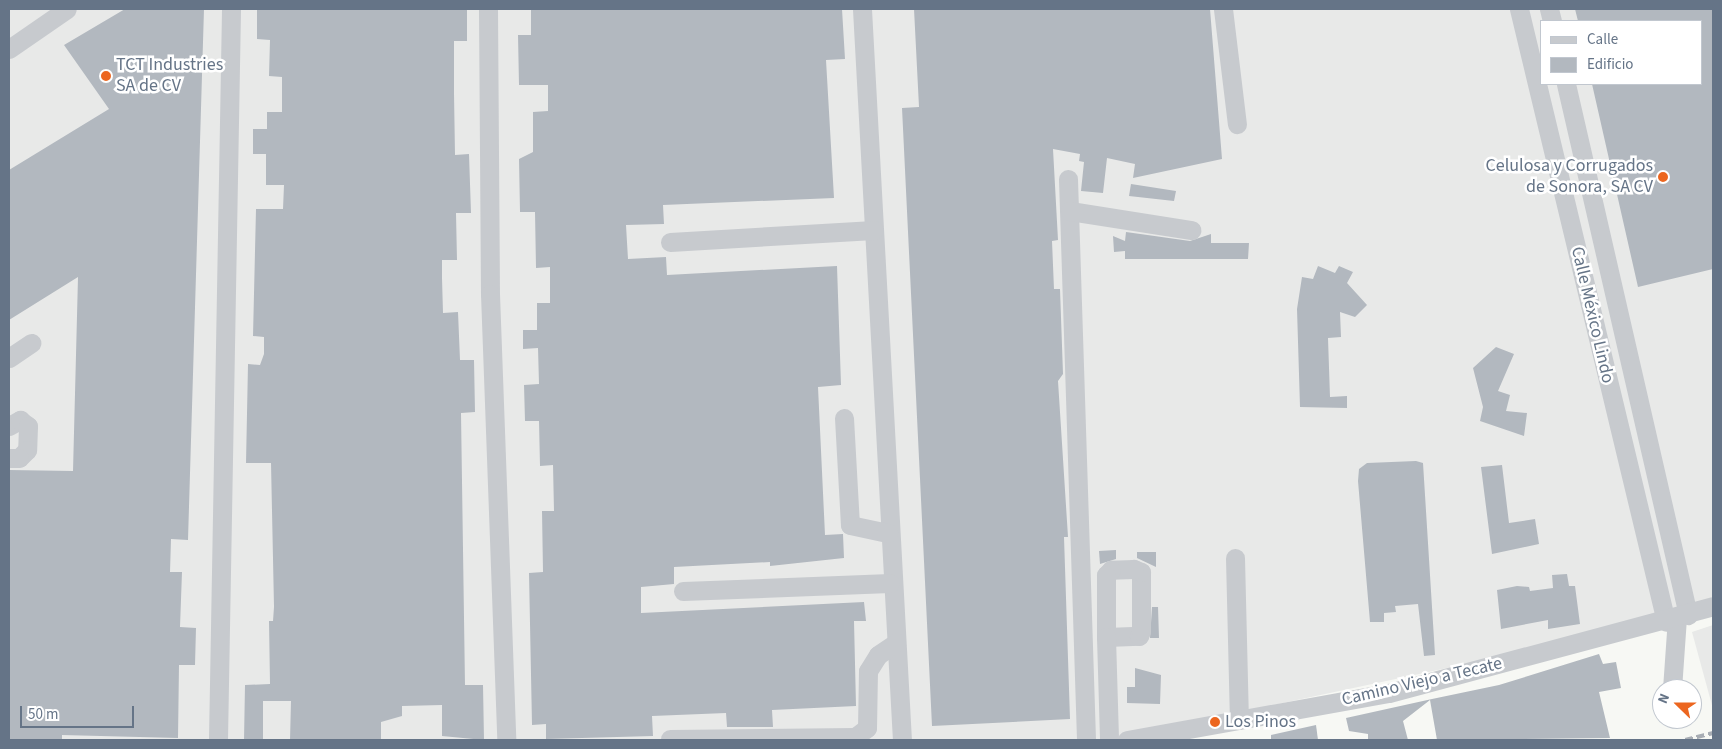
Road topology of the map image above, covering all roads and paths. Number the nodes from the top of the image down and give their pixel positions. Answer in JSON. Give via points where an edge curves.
{"nodes":[{"id":1,"x":67,"y":9,"type":"edge"},
{"id":2,"x":231,"y":9,"type":"edge"},
{"id":3,"x":488,"y":9,"type":"edge"},
{"id":4,"x":862,"y":9,"type":"edge"},
{"id":5,"x":1223,"y":9,"type":"edge"},
{"id":6,"x":1519,"y":9,"type":"edge"},
{"id":7,"x":9,"y":49,"type":"edge"},
{"id":8,"x":1566,"y":85,"type":"edge"},
{"id":9,"x":1237,"y":124,"type":"dead end"},
{"id":10,"x":1068,"y":179,"type":"dead end"},
{"id":11,"x":1070,"y":211,"type":"junction"},
{"id":12,"x":874,"y":230,"type":"junction"},
{"id":13,"x":1192,"y":230,"type":"dead end"},
{"id":14,"x":670,"y":242,"type":"dead end"},
{"id":15,"x":31,"y":343,"type":"dead end"},
{"id":16,"x":9,"y":358,"type":"edge"},
{"id":17,"x":844,"y":418,"type":"dead end"},
{"id":18,"x":9,"y":426,"type":"edge"},
{"id":19,"x":9,"y":458,"type":"edge"},
{"id":20,"x":888,"y":533,"type":"junction"},
{"id":21,"x":1235,"y":558,"type":"dead end"},
{"id":22,"x":890,"y":583,"type":"junction"},
{"id":23,"x":683,"y":591,"type":"dead end"},
{"id":24,"x":1713,"y":606,"type":"edge"},
{"id":25,"x":1677,"y":618,"type":"junction"},
{"id":26,"x":1106,"y":637,"type":"dead end"},
{"id":27,"x":896,"y":643,"type":"junction"},
{"id":28,"x":1673,"y":679,"type":"edge"},
{"id":29,"x":1239,"y":720,"type":"junction"},
{"id":30,"x":670,"y":739,"type":"edge"},
{"id":31,"x":218,"y":740,"type":"edge"},
{"id":32,"x":506,"y":740,"type":"edge"},
{"id":33,"x":902,"y":740,"type":"edge"},
{"id":34,"x":1086,"y":740,"type":"edge"},
{"id":35,"x":1109,"y":740,"type":"edge"},
{"id":36,"x":1127,"y":740,"type":"edge"}],
"edges":[{"from":1,"to":7,"type":"street"},
{"from":2,"to":31,"type":"street"},
{"from":3,"to":32,"type":"street","via":[[490,294]]},
{"from":4,"to":12,"type":"street"},
{"from":5,"to":9,"type":"street"},
{"from":6,"to":25,"type":"street","name":"Calle México Lindo"},
{"from":8,"to":25,"type":"street","name":"Calle México Lindo"},
{"from":10,"to":11,"type":"street"},
{"from":11,"to":13,"type":"street"},
{"from":11,"to":34,"type":"street"},
{"from":12,"to":14,"type":"street"},
{"from":12,"to":20,"type":"street"},
{"from":15,"to":16,"type":"street"},
{"from":17,"to":20,"type":"street","via":[[850,525]]},
{"from":18,"to":19,"type":"street","via":[[20,420],[28,426],[27,450],[19,458]]},
{"from":20,"to":22,"type":"street"},
{"from":21,"to":29,"type":"street"},
{"from":22,"to":23,"type":"street"},
{"from":22,"to":27,"type":"street"},
{"from":24,"to":25,"type":"street","name":"Camino Viejo a Tecate"},
{"from":25,"to":28,"type":"street"},
{"from":25,"to":29,"type":"street","name":"Camino Viejo a Tecate","via":[[1389,693]]},
{"from":26,"to":35,"type":"street"},
{"from":27,"to":30,"type":"street","via":[[878,655],[868,671],[867,728],[855,736]]},
{"from":27,"to":33,"type":"street"},
{"from":29,"to":36,"type":"street","name":"Camino Viejo a Tecate"}]}
